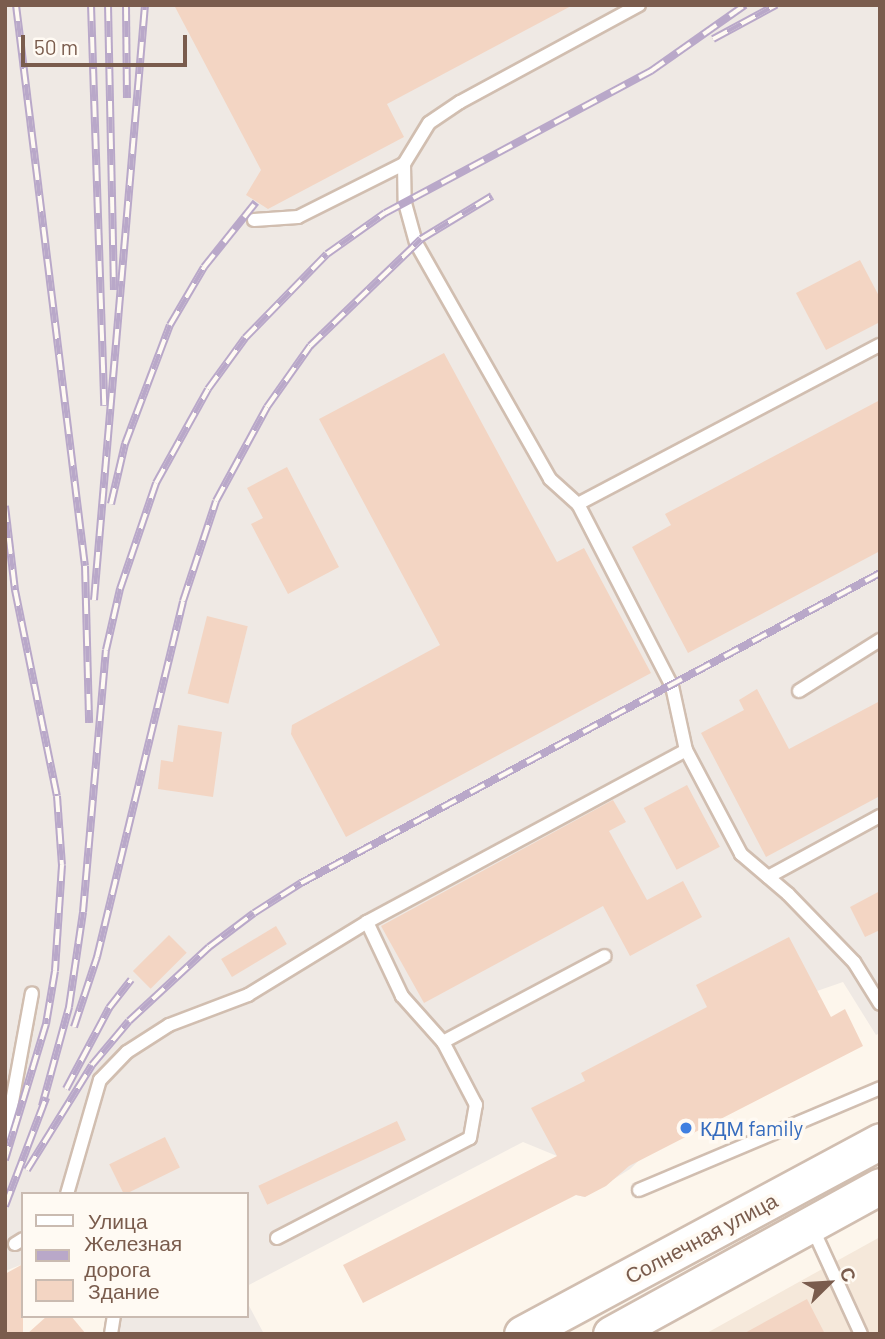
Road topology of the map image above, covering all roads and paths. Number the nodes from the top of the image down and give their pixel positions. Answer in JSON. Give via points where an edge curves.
{"nodes":[{"id":1,"x":639,"y":5,"type":"edge"},
{"id":2,"x":404,"y":164,"type":"junction"},
{"id":3,"x":254,"y":220,"type":"dead end"},
{"id":4,"x":880,"y":345,"type":"edge"},
{"id":5,"x":578,"y":504,"type":"junction"},
{"id":6,"x":880,"y":640,"type":"edge"},
{"id":7,"x":799,"y":691,"type":"dead end"},
{"id":8,"x":686,"y":750,"type":"junction"},
{"id":9,"x":880,"y":816,"type":"edge"},
{"id":10,"x":768,"y":877,"type":"junction"},
{"id":11,"x":367,"y":922,"type":"junction"},
{"id":12,"x":605,"y":956,"type":"dead end"},
{"id":13,"x":32,"y":993,"type":"dead end"},
{"id":14,"x":880,"y":1004,"type":"edge"},
{"id":15,"x":443,"y":1042,"type":"junction"},
{"id":16,"x":880,"y":1088,"type":"edge"},
{"id":17,"x":5,"y":1140,"type":"edge"},
{"id":18,"x":880,"y":1141,"type":"edge"},
{"id":19,"x":880,"y":1186,"type":"edge"},
{"id":20,"x":639,"y":1190,"type":"dead end"},
{"id":21,"x":68,"y":1192,"type":"edge"},
{"id":22,"x":811,"y":1224,"type":"junction"},
{"id":23,"x":277,"y":1238,"type":"dead end"},
{"id":24,"x":522,"y":1334,"type":"edge"},
{"id":25,"x":611,"y":1334,"type":"edge"},
{"id":26,"x":861,"y":1334,"type":"edge"}],
"edges":[{"from":1,"to":2,"type":"lane","via":[[460,102],[429,123]]},
{"from":2,"to":3,"type":"lane","via":[[298,217]]},
{"from":2,"to":5,"type":"lane","via":[[405,203],[416,243],[550,479]]},
{"from":4,"to":5,"type":"lane"},
{"from":5,"to":8,"type":"lane","via":[[673,686]]},
{"from":6,"to":7,"type":"lane"},
{"from":8,"to":10,"type":"lane","via":[[741,854]]},
{"from":8,"to":11,"type":"lane"},
{"from":9,"to":10,"type":"lane"},
{"from":10,"to":14,"type":"lane","via":[[854,962]]},
{"from":11,"to":15,"type":"lane","via":[[402,996]]},
{"from":11,"to":21,"type":"lane","via":[[248,995],[169,1025],[127,1052],[100,1080]]},
{"from":12,"to":15,"type":"lane"},
{"from":13,"to":17,"type":"lane"},
{"from":15,"to":23,"type":"lane","via":[[476,1105],[470,1138]]},
{"from":16,"to":20,"type":"lane"},
{"from":18,"to":24,"type":"main road","name":"Солнечная улица"},
{"from":19,"to":22,"type":"main road","name":"Солнечная улица"},
{"from":22,"to":25,"type":"main road","name":"Солнечная улица"},
{"from":22,"to":26,"type":"lane"}]}
